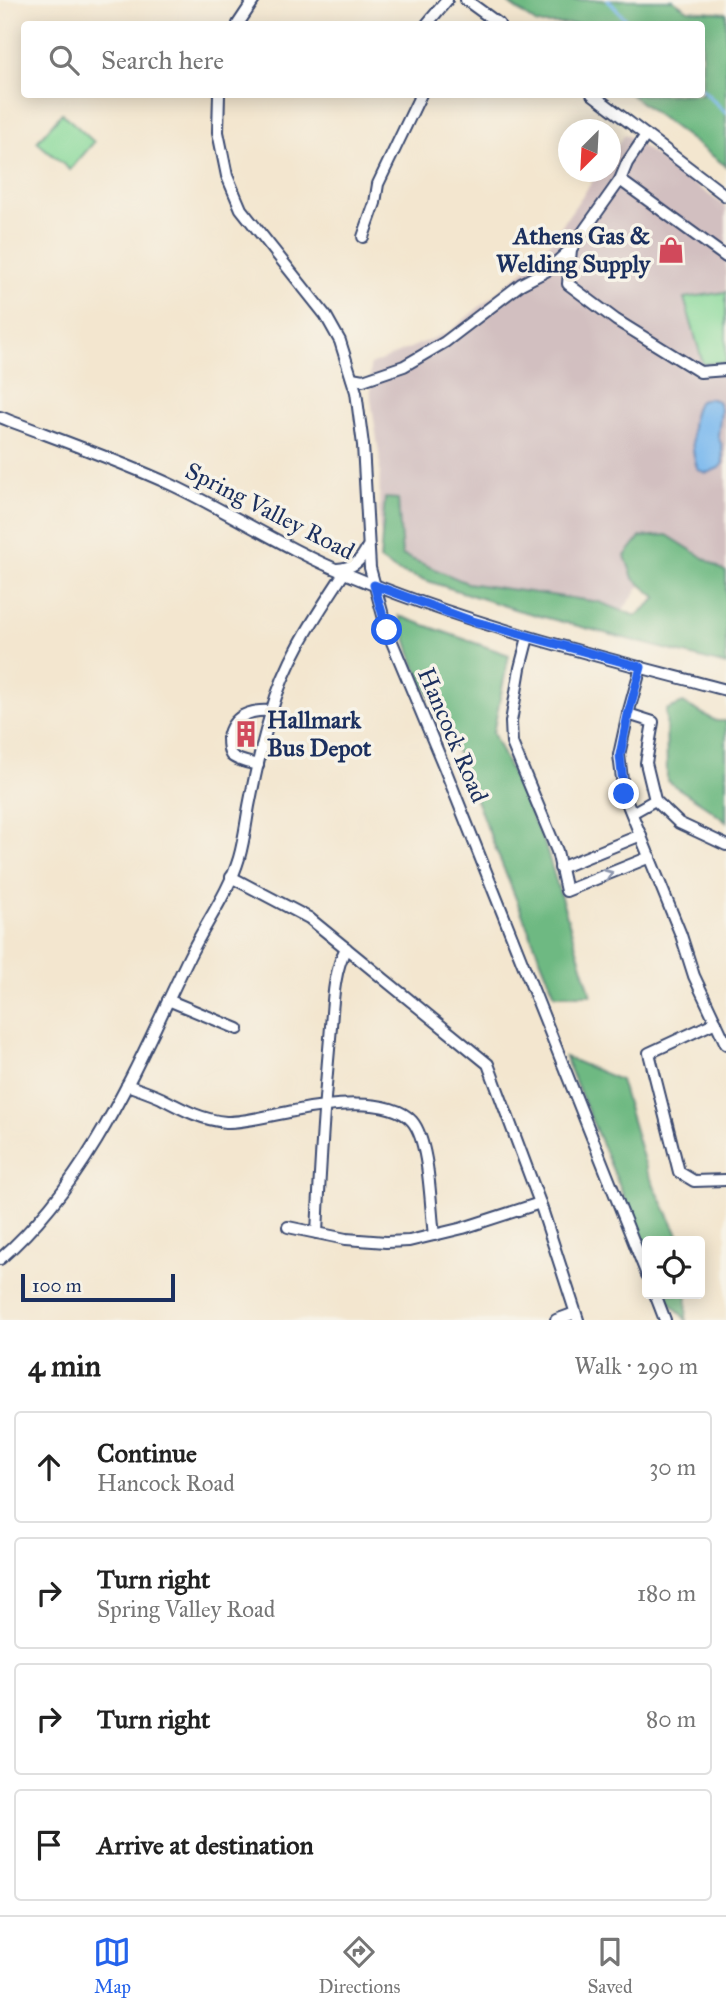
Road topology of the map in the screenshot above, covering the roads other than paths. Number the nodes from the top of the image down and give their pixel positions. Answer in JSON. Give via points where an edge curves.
{"nodes":[{"id":1,"x":254,"y":0,"type":"edge"},
{"id":2,"x":447,"y":0,"type":"edge"},
{"id":3,"x":467,"y":0,"type":"edge"},
{"id":4,"x":240,"y":21,"type":"edge"},
{"id":5,"x":430,"y":21,"type":"edge"},
{"id":6,"x":495,"y":21,"type":"edge"},
{"id":7,"x":219,"y":98,"type":"edge"},
{"id":8,"x":419,"y":98,"type":"edge"},
{"id":9,"x":597,"y":98,"type":"edge"},
{"id":10,"x":646,"y":135,"type":"junction"},
{"id":11,"x":621,"y":178,"type":"edge"},
{"id":12,"x":621,"y":181,"type":"edge"},
{"id":13,"x":619,"y":182,"type":"edge"},
{"id":14,"x":726,"y":195,"type":"edge"},
{"id":15,"x":363,"y":237,"type":"dead end"},
{"id":16,"x":571,"y":249,"type":"junction"},
{"id":17,"x":726,"y":257,"type":"edge"},
{"id":18,"x":726,"y":370,"type":"edge"},
{"id":19,"x":352,"y":378,"type":"junction"},
{"id":20,"x":0,"y":417,"type":"edge"},
{"id":21,"x":368,"y":545,"type":"junction"},
{"id":22,"x":340,"y":571,"type":"junction"},
{"id":23,"x":374,"y":585,"type":"junction"},
{"id":24,"x":528,"y":637,"type":"junction"},
{"id":25,"x":641,"y":667,"type":"junction"},
{"id":26,"x":726,"y":690,"type":"edge"},
{"id":27,"x":271,"y":711,"type":"junction"},
{"id":28,"x":628,"y":715,"type":"junction"},
{"id":29,"x":258,"y":765,"type":"junction"},
{"id":30,"x":655,"y":800,"type":"junction"},
{"id":31,"x":632,"y":813,"type":"junction"},
{"id":32,"x":641,"y":835,"type":"junction"},
{"id":33,"x":726,"y":845,"type":"edge"},
{"id":34,"x":650,"y":857,"type":"junction"},
{"id":35,"x":560,"y":868,"type":"junction"},
{"id":36,"x":231,"y":877,"type":"junction"},
{"id":37,"x":346,"y":948,"type":"junction"},
{"id":38,"x":168,"y":1000,"type":"junction"},
{"id":39,"x":716,"y":1022,"type":"junction"},
{"id":40,"x":238,"y":1028,"type":"dead end"},
{"id":41,"x":726,"y":1044,"type":"edge"},
{"id":42,"x":127,"y":1085,"type":"junction"},
{"id":43,"x":323,"y":1106,"type":"junction"},
{"id":44,"x":726,"y":1180,"type":"edge"},
{"id":45,"x":540,"y":1203,"type":"junction"},
{"id":46,"x":288,"y":1227,"type":"dead end"},
{"id":47,"x":317,"y":1233,"type":"junction"},
{"id":48,"x":433,"y":1234,"type":"junction"},
{"id":49,"x":0,"y":1259,"type":"edge"},
{"id":50,"x":642,"y":1262,"type":"edge"},
{"id":51,"x":657,"y":1299,"type":"edge"},
{"id":52,"x":577,"y":1316,"type":"edge"},
{"id":53,"x":556,"y":1320,"type":"edge"},
{"id":54,"x":665,"y":1320,"type":"edge"}],
"edges":[{"from":1,"to":4,"type":"street"},
{"from":2,"to":5,"type":"street"},
{"from":3,"to":6,"type":"street"},
{"from":7,"to":19,"type":"street","name":"Hancock Road","via":[[218,132],[227,176],[242,208],[326,316]]},
{"from":8,"to":15,"type":"street","via":[[378,184]]},
{"from":9,"to":10,"type":"street"},
{"from":10,"to":11,"type":"street"},
{"from":10,"to":14,"type":"street"},
{"from":12,"to":17,"type":"street"},
{"from":13,"to":16,"type":"street"},
{"from":16,"to":18,"type":"street","via":[[568,284],[700,372]]},
{"from":16,"to":19,"type":"street","via":[[445,342],[404,366],[363,380]]},
{"from":19,"to":21,"type":"street","name":"Hancock Road","via":[[363,445]]},
{"from":20,"to":22,"type":"street","name":"Spring Valley Road","via":[[172,485]]},
{"from":21,"to":22,"type":"street","via":[[359,562]]},
{"from":21,"to":23,"type":"street","name":"Hancock Road"},
{"from":22,"to":23,"type":"street","name":"Spring Valley Road"},
{"from":22,"to":27,"type":"street","via":[[285,671]]},
{"from":23,"to":24,"type":"street","name":"Spring Valley Road"},
{"from":23,"to":50,"type":"street","name":"Hancock Road","via":[[402,668]]},
{"from":24,"to":25,"type":"street","name":"Spring Valley Road"},
{"from":24,"to":35,"type":"street","via":[[510,722],[512,743]]},
{"from":25,"to":26,"type":"street","name":"Spring Valley Road"},
{"from":25,"to":28,"type":"street"},
{"from":27,"to":29,"type":"street"},
{"from":27,"to":29,"type":"street","via":[[243,715],[229,736],[231,754]]},
{"from":28,"to":30,"type":"street","via":[[653,722],[646,763]]},
{"from":28,"to":31,"type":"street","via":[[620,755],[624,794]]},
{"from":29,"to":36,"type":"street","via":[[239,859]]},
{"from":30,"to":31,"type":"street"},
{"from":30,"to":33,"type":"street","via":[[679,823]]},
{"from":31,"to":32,"type":"street"},
{"from":32,"to":34,"type":"street"},
{"from":32,"to":35,"type":"street"},
{"from":35,"to":34,"type":"street","one_way":true,"via":[[566,891]]},
{"from":34,"to":39,"type":"street"},
{"from":36,"to":37,"type":"street","via":[[309,918]]},
{"from":36,"to":38,"type":"street"},
{"from":37,"to":43,"type":"street","via":[[338,968]]},
{"from":37,"to":45,"type":"street","via":[[488,1064]]},
{"from":38,"to":40,"type":"street"},
{"from":38,"to":42,"type":"street"},
{"from":39,"to":41,"type":"street"},
{"from":39,"to":44,"type":"street","via":[[649,1053],[679,1172],[694,1181]]},
{"from":42,"to":43,"type":"street","via":[[193,1114],[227,1122]]},
{"from":42,"to":49,"type":"street","via":[[79,1171],[25,1238]]},
{"from":43,"to":47,"type":"street"},
{"from":43,"to":48,"type":"street","via":[[380,1106],[411,1120],[426,1160]]},
{"from":45,"to":48,"type":"street"},
{"from":45,"to":52,"type":"street"},
{"from":46,"to":47,"type":"street"},
{"from":47,"to":48,"type":"street","via":[[386,1242]]},
{"from":51,"to":54,"type":"street"},
{"from":52,"to":53,"type":"street"}]}
